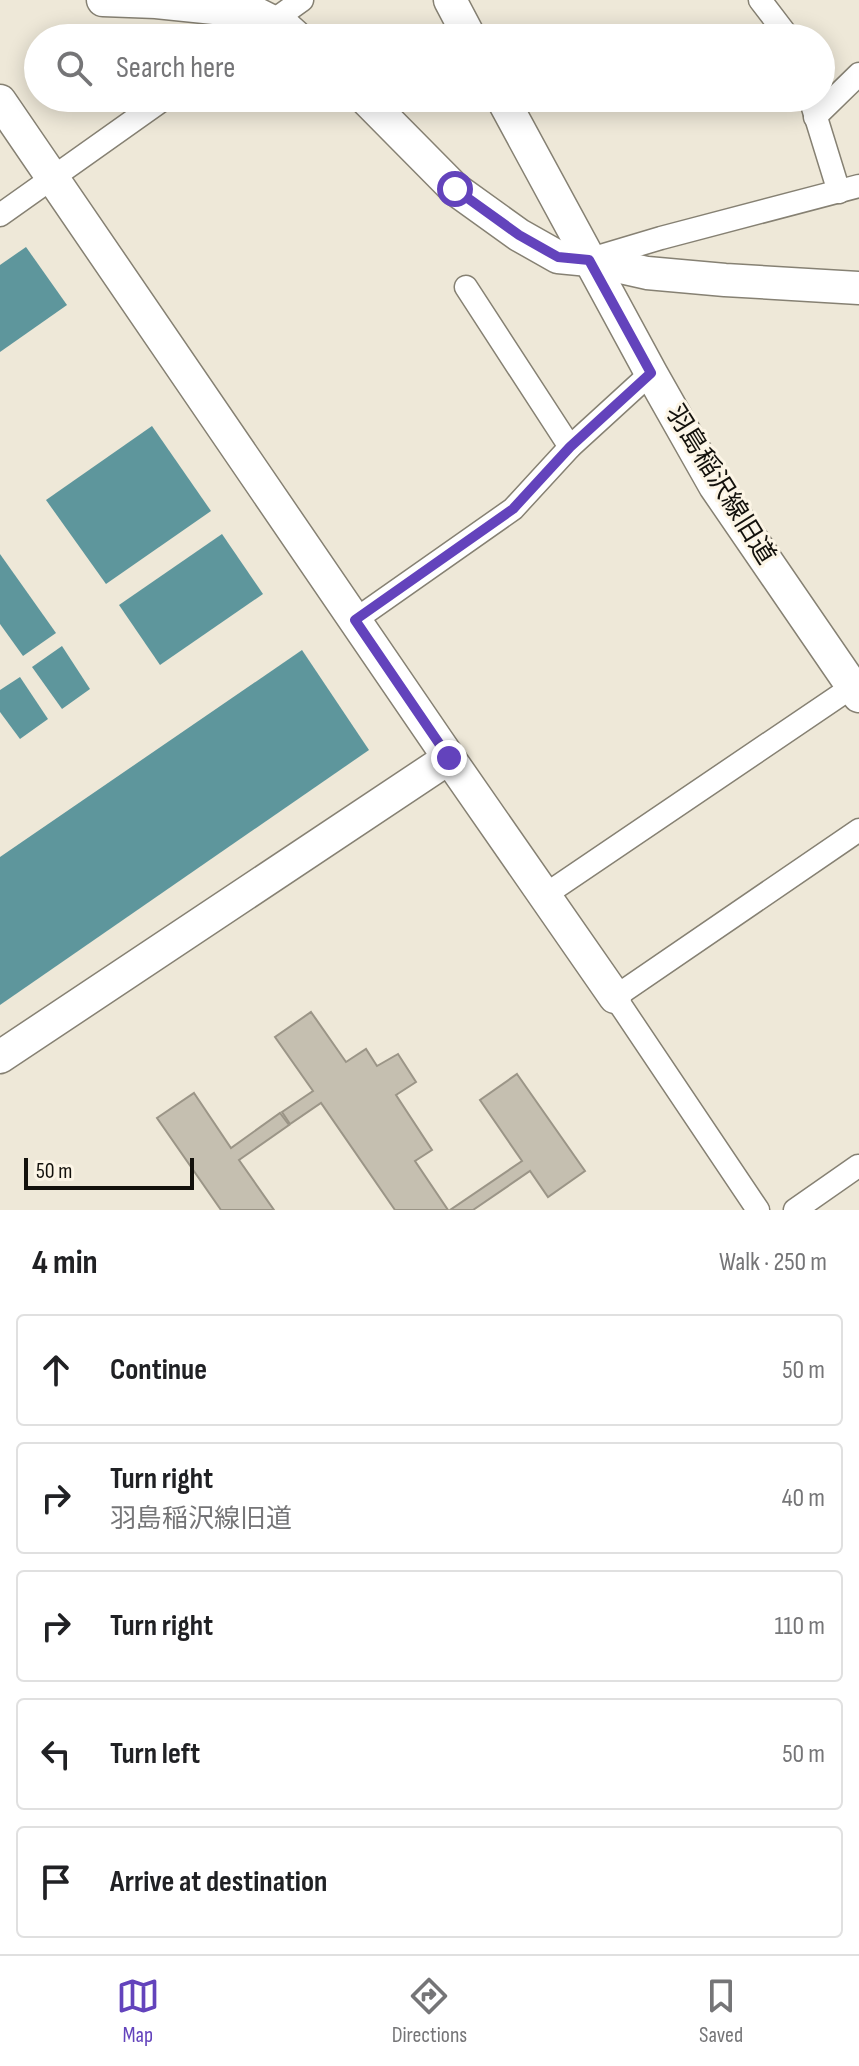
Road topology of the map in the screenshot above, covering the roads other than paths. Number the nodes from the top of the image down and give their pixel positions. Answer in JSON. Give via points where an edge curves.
{"nodes":[{"id":1,"x":103,"y":0,"type":"edge"},
{"id":2,"x":302,"y":0,"type":"edge"},
{"id":3,"x":450,"y":0,"type":"edge"},
{"id":4,"x":763,"y":1,"type":"edge"},
{"id":5,"x":264,"y":24,"type":"edge"},
{"id":6,"x":281,"y":24,"type":"edge"},
{"id":7,"x":463,"y":24,"type":"edge"},
{"id":8,"x":779,"y":24,"type":"edge"},
{"id":9,"x":859,"y":74,"type":"edge"},
{"id":10,"x":835,"y":91,"type":"edge"},
{"id":11,"x":0,"y":101,"type":"edge"},
{"id":12,"x":145,"y":112,"type":"edge"},
{"id":13,"x":379,"y":112,"type":"edge"},
{"id":14,"x":510,"y":112,"type":"edge"},
{"id":15,"x":815,"y":112,"type":"edge"},
{"id":16,"x":52,"y":178,"type":"junction"},
{"id":17,"x":849,"y":189,"type":"edge"},
{"id":18,"x":0,"y":215,"type":"edge"},
{"id":19,"x":589,"y":260,"type":"junction"},
{"id":20,"x":466,"y":287,"type":"dead end"},
{"id":21,"x":859,"y":288,"type":"edge"},
{"id":22,"x":651,"y":373,"type":"junction"},
{"id":23,"x":570,"y":447,"type":"junction"},
{"id":24,"x":355,"y":620,"type":"junction"},
{"id":25,"x":856,"y":692,"type":"edge"},
{"id":26,"x":449,"y":758,"type":"junction"},
{"id":27,"x":859,"y":830,"type":"edge"},
{"id":28,"x":545,"y":895,"type":"junction"},
{"id":29,"x":615,"y":997,"type":"junction"},
{"id":30,"x":0,"y":1057,"type":"edge"},
{"id":31,"x":858,"y":1166,"type":"edge"},
{"id":32,"x":758,"y":1210,"type":"edge"},
{"id":33,"x":795,"y":1210,"type":"edge"}],
"edges":[{"from":1,"to":5,"type":"street","via":[[253,12]]},
{"from":2,"to":6,"type":"street"},
{"from":3,"to":7,"type":"street"},
{"from":4,"to":8,"type":"street"},
{"from":9,"to":10,"type":"street"},
{"from":11,"to":16,"type":"street"},
{"from":12,"to":16,"type":"street"},
{"from":13,"to":19,"type":"street","via":[[455,189],[519,235],[558,257]]},
{"from":14,"to":19,"type":"street","name":"羽島稲沢線旧道"},
{"from":15,"to":17,"type":"street"},
{"from":16,"to":18,"type":"street"},
{"from":16,"to":24,"type":"street"},
{"from":17,"to":19,"type":"street"},
{"from":19,"to":21,"type":"street","via":[[647,273]]},
{"from":19,"to":22,"type":"street","name":"羽島稲沢線旧道"},
{"from":20,"to":23,"type":"street"},
{"from":22,"to":23,"type":"street"},
{"from":22,"to":25,"type":"street","name":"羽島稲沢線旧道","via":[[715,486]]},
{"from":23,"to":24,"type":"street","via":[[513,509]]},
{"from":24,"to":26,"type":"street"},
{"from":25,"to":28,"type":"street"},
{"from":26,"to":28,"type":"street"},
{"from":26,"to":30,"type":"street"},
{"from":27,"to":29,"type":"street"},
{"from":28,"to":29,"type":"street"},
{"from":29,"to":32,"type":"street"},
{"from":31,"to":33,"type":"street"}]}
